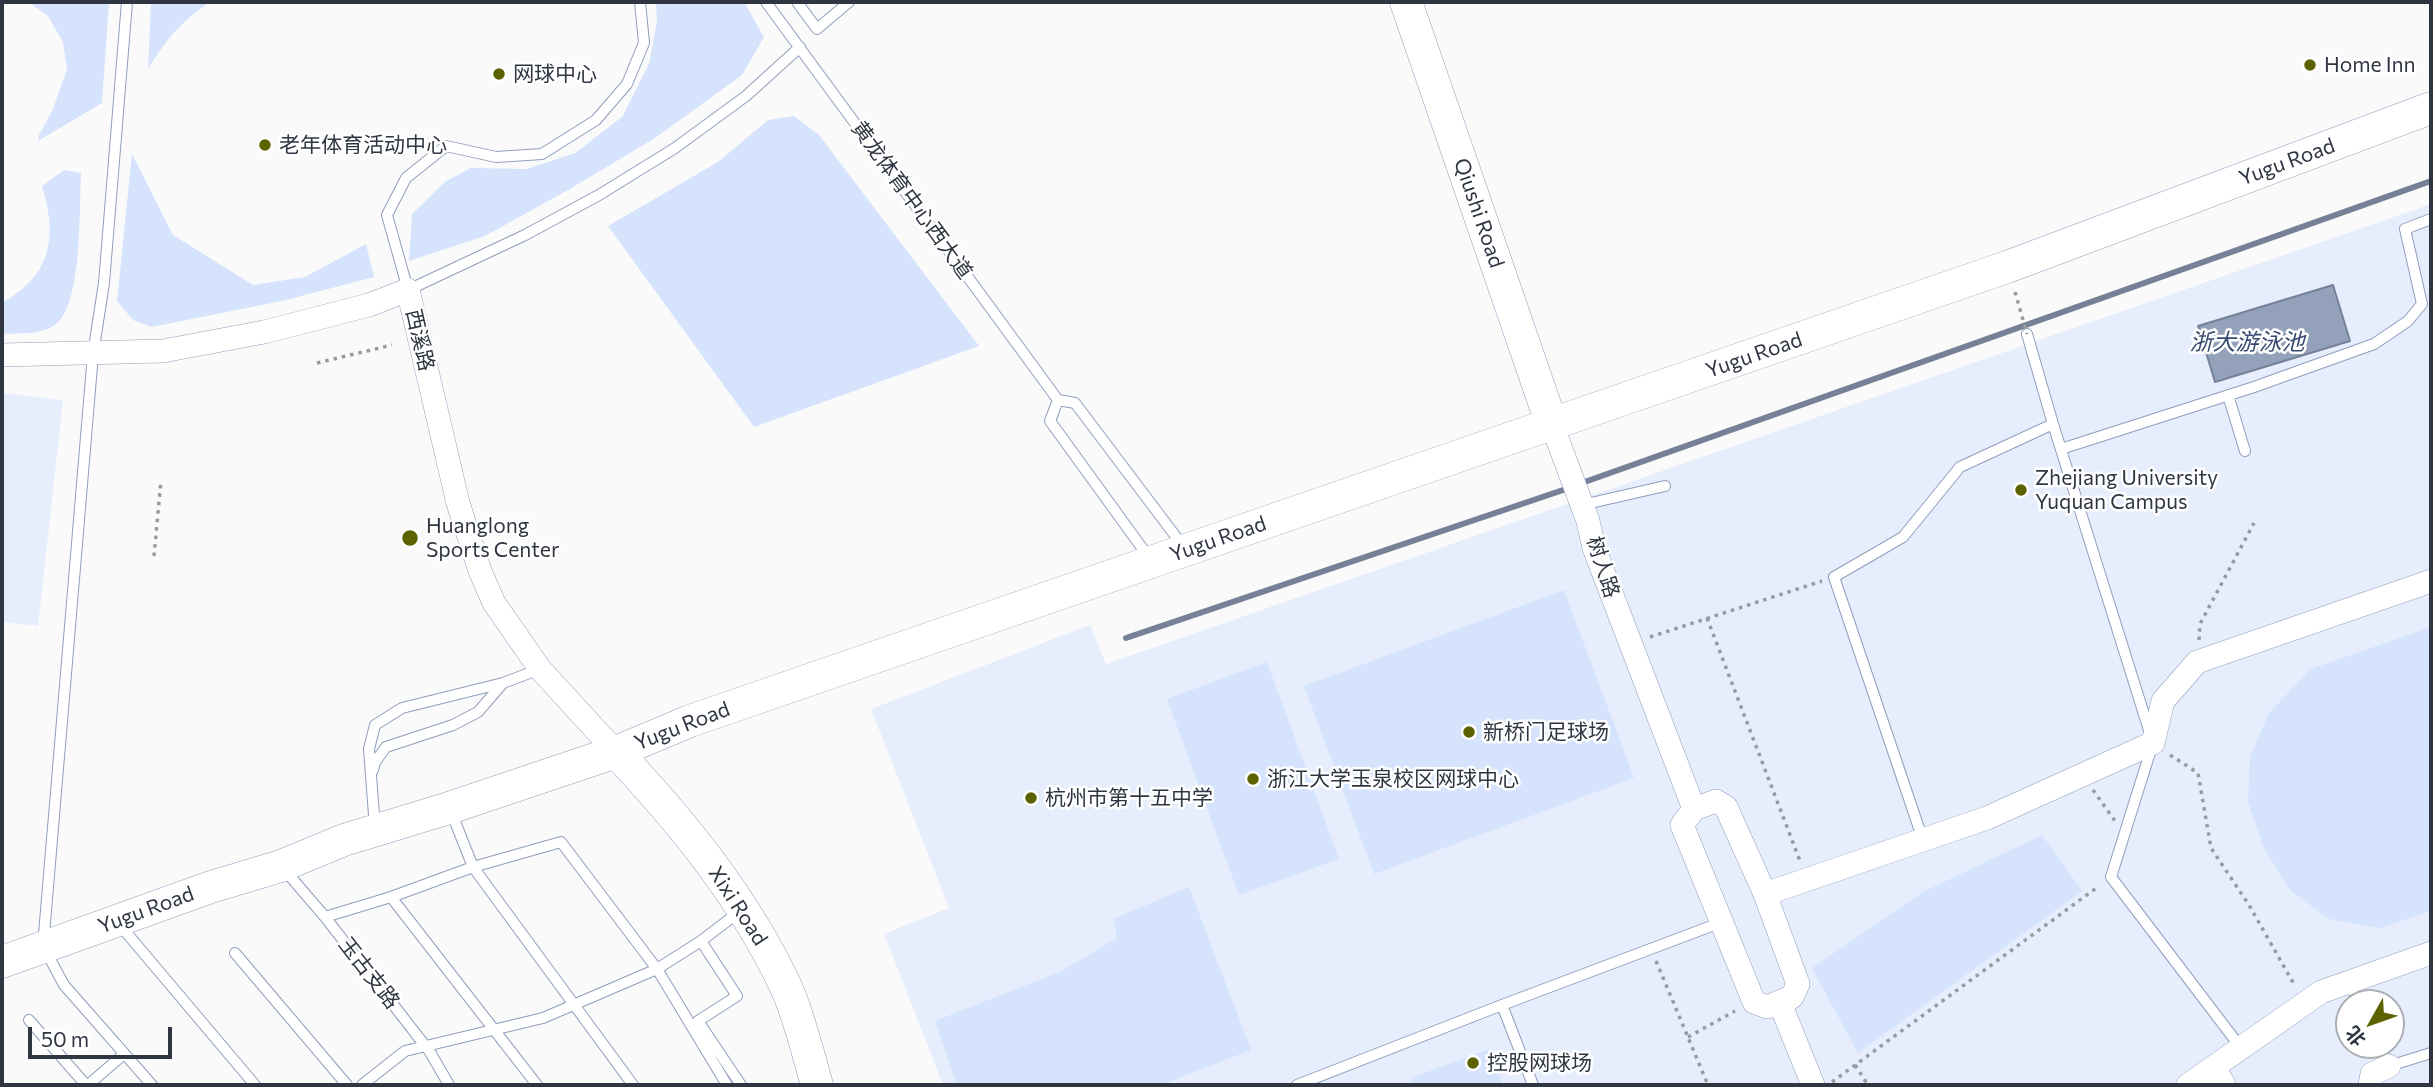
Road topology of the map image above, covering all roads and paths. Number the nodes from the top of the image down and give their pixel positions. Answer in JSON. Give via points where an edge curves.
{"nodes":[{"id":1,"x":127,"y":2,"type":"edge"},
{"id":2,"x":640,"y":2,"type":"edge"},
{"id":3,"x":765,"y":2,"type":"edge"},
{"id":4,"x":797,"y":2,"type":"edge"},
{"id":5,"x":849,"y":2,"type":"edge"},
{"id":6,"x":1406,"y":2,"type":"edge"},
{"id":7,"x":800,"y":47,"type":"junction"},
{"id":8,"x":2431,"y":108,"type":"edge"},
{"id":9,"x":2431,"y":219,"type":"edge"},
{"id":10,"x":2418,"y":287,"type":"junction"},
{"id":11,"x":2431,"y":288,"type":"edge"},
{"id":12,"x":408,"y":290,"type":"junction"},
{"id":13,"x":2015,"y":292,"type":"dead end"},
{"id":14,"x":2027,"y":334,"type":"joint"},
{"id":15,"x":393,"y":345,"type":"dead end"},
{"id":16,"x":93,"y":354,"type":"junction"},
{"id":17,"x":2,"y":355,"type":"edge"},
{"id":18,"x":317,"y":363,"type":"dead end"},
{"id":19,"x":2228,"y":395,"type":"junction"},
{"id":20,"x":1058,"y":400,"type":"junction"},
{"id":21,"x":2053,"y":424,"type":"junction"},
{"id":22,"x":1557,"y":439,"type":"junction"},
{"id":23,"x":2061,"y":449,"type":"junction"},
{"id":24,"x":2245,"y":451,"type":"dead end"},
{"id":25,"x":161,"y":480,"type":"dead end"},
{"id":26,"x":1665,"y":486,"type":"dead end"},
{"id":27,"x":1580,"y":499,"type":"junction"},
{"id":28,"x":2254,"y":523,"type":"dead end"},
{"id":29,"x":1590,"y":527,"type":"junction"},
{"id":30,"x":1186,"y":550,"type":"junction"},
{"id":31,"x":153,"y":556,"type":"dead end"},
{"id":32,"x":1152,"y":562,"type":"junction"},
{"id":33,"x":1834,"y":577,"type":"junction"},
{"id":34,"x":2431,"y":581,"type":"edge"},
{"id":35,"x":1707,"y":618,"type":"junction"},
{"id":36,"x":1641,"y":640,"type":"junction"},
{"id":37,"x":2197,"y":662,"type":"junction"},
{"id":38,"x":540,"y":669,"type":"junction"},
{"id":39,"x":503,"y":682,"type":"junction"},
{"id":40,"x":2152,"y":743,"type":"junction"},
{"id":41,"x":616,"y":752,"type":"junction"},
{"id":42,"x":371,"y":780,"type":"junction"},
{"id":43,"x":2096,"y":796,"type":"dead end"},
{"id":44,"x":1700,"y":807,"type":"junction"},
{"id":45,"x":449,"y":808,"type":"junction"},
{"id":46,"x":376,"y":831,"type":"junction"},
{"id":47,"x":2124,"y":834,"type":"junction"},
{"id":48,"x":1923,"y":840,"type":"junction"},
{"id":49,"x":281,"y":866,"type":"junction"},
{"id":50,"x":473,"y":867,"type":"junction"},
{"id":51,"x":2111,"y":877,"type":"junction"},
{"id":52,"x":1807,"y":879,"type":"junction"},
{"id":53,"x":1765,"y":894,"type":"junction"},
{"id":54,"x":391,"y":897,"type":"junction"},
{"id":55,"x":743,"y":909,"type":"junction"},
{"id":56,"x":325,"y":917,"type":"junction"},
{"id":57,"x":117,"y":921,"type":"junction"},
{"id":58,"x":1722,"y":922,"type":"junction"},
{"id":59,"x":701,"y":942,"type":"junction"},
{"id":60,"x":43,"y":946,"type":"junction"},
{"id":61,"x":1651,"y":948,"type":"junction"},
{"id":62,"x":235,"y":953,"type":"dead end"},
{"id":63,"x":2431,"y":953,"type":"edge"},
{"id":64,"x":2,"y":962,"type":"edge"},
{"id":65,"x":657,"y":969,"type":"junction"},
{"id":66,"x":2362,"y":989,"type":"edge"},
{"id":67,"x":2335,"y":992,"type":"edge"},
{"id":68,"x":1754,"y":1002,"type":"junction"},
{"id":69,"x":1780,"y":1003,"type":"junction"},
{"id":70,"x":2305,"y":1004,"type":"junction"},
{"id":71,"x":1502,"y":1005,"type":"junction"},
{"id":72,"x":574,"y":1006,"type":"junction"},
{"id":73,"x":29,"y":1020,"type":"dead end"},
{"id":74,"x":494,"y":1029,"type":"junction"},
{"id":75,"x":1688,"y":1037,"type":"junction"},
{"id":76,"x":425,"y":1045,"type":"junction"},
{"id":77,"x":2241,"y":1048,"type":"junction"},
{"id":78,"x":2431,"y":1053,"type":"edge"},
{"id":79,"x":124,"y":1054,"type":"junction"},
{"id":80,"x":2386,"y":1059,"type":"edge"},
{"id":81,"x":1855,"y":1065,"type":"junction"},
{"id":82,"x":2389,"y":1066,"type":"junction"},
{"id":83,"x":2219,"y":1076,"type":"edge"},
{"id":84,"x":87,"y":1085,"type":"edge"},
{"id":85,"x":152,"y":1085,"type":"edge"},
{"id":86,"x":255,"y":1085,"type":"edge"},
{"id":87,"x":347,"y":1085,"type":"edge"},
{"id":88,"x":362,"y":1085,"type":"edge"},
{"id":89,"x":449,"y":1085,"type":"edge"},
{"id":90,"x":537,"y":1085,"type":"edge"},
{"id":91,"x":633,"y":1085,"type":"edge"},
{"id":92,"x":727,"y":1085,"type":"edge"},
{"id":93,"x":741,"y":1085,"type":"edge"},
{"id":94,"x":817,"y":1085,"type":"edge"},
{"id":95,"x":1297,"y":1085,"type":"edge"},
{"id":96,"x":1533,"y":1085,"type":"edge"},
{"id":97,"x":1708,"y":1085,"type":"edge"},
{"id":98,"x":1813,"y":1085,"type":"edge"},
{"id":99,"x":1827,"y":1085,"type":"edge"},
{"id":100,"x":1868,"y":1085,"type":"edge"},
{"id":101,"x":2188,"y":1085,"type":"edge"},
{"id":102,"x":2370,"y":1085,"type":"edge"}],
"edges":[{"from":1,"to":16,"type":"lane","via":[[104,283]]},
{"from":2,"to":12,"type":"lane","via":[[644,43],[627,84],[596,120],[542,154],[496,156],[446,146],[406,178],[387,215]]},
{"from":3,"to":7,"type":"lane","name":"黄龙体育中心西大道"},
{"from":4,"to":5,"type":"lane","via":[[817,29]]},
{"from":6,"to":22,"type":"main road","name":"Qiushi Road"},
{"from":7,"to":12,"type":"lane","via":[[747,96],[675,148],[526,235]]},
{"from":7,"to":20,"type":"lane","name":"黄龙体育中心西大道"},
{"from":8,"to":22,"type":"main road","name":"Yugu Road"},
{"from":9,"to":10,"type":"lane","via":[[2405,229]]},
{"from":10,"to":11,"type":"lane"},
{"from":10,"to":19,"type":"lane","via":[[2422,304],[2374,344]]},
{"from":12,"to":16,"type":"street","name":"西溪路","via":[[264,332],[163,351]]},
{"from":12,"to":38,"type":"street","name":"西溪路","via":[[458,503],[480,571],[494,603]]},
{"from":13,"to":14,"type":"path","bridge":true},
{"from":14,"to":21,"type":"lane"},
{"from":15,"to":18,"type":"path"},
{"from":16,"to":17,"type":"street","name":"西溪路"},
{"from":16,"to":60,"type":"lane"},
{"from":19,"to":23,"type":"lane"},
{"from":19,"to":24,"type":"lane"},
{"from":20,"to":30,"type":"lane","name":"黄龙体育中心西大道","via":[[1075,403]]},
{"from":20,"to":32,"type":"lane","via":[[1050,421]]},
{"from":21,"to":23,"type":"lane"},
{"from":21,"to":33,"type":"lane","via":[[1960,467],[1903,537]]},
{"from":22,"to":27,"type":"street"},
{"from":22,"to":30,"type":"main road","name":"Yugu Road"},
{"from":23,"to":40,"type":"lane"},
{"from":25,"to":31,"type":"path"},
{"from":26,"to":27,"type":"lane"},
{"from":27,"to":29,"type":"street"},
{"from":28,"to":37,"type":"path","via":[[2200,624]]},
{"from":29,"to":36,"type":"street","name":"树人路"},
{"from":29,"to":44,"type":"street","name":"树人路","via":[[1594,548]]},
{"from":30,"to":32,"type":"main road","name":"Yugu Road"},
{"from":32,"to":41,"type":"main road","name":"Yugu Road","via":[[690,721]]},
{"from":33,"to":35,"type":"path"},
{"from":33,"to":48,"type":"lane"},
{"from":34,"to":37,"type":"street"},
{"from":35,"to":36,"type":"path"},
{"from":35,"to":52,"type":"path"},
{"from":36,"to":44,"type":"street","name":"树人路"},
{"from":37,"to":40,"type":"street","via":[[2163,701]]},
{"from":38,"to":39,"type":"lane"},
{"from":38,"to":41,"type":"street","name":"西溪路"},
{"from":39,"to":42,"type":"lane","via":[[478,712],[386,747],[375,762]]},
{"from":39,"to":42,"type":"lane","via":[[402,708],[383,718],[375,725],[369,749]]},
{"from":40,"to":47,"type":"lane"},
{"from":40,"to":48,"type":"street","via":[[1987,818]]},
{"from":40,"to":70,"type":"path","via":[[2198,773],[2211,848]]},
{"from":41,"to":45,"type":"main road","name":"Yugu Road"},
{"from":41,"to":55,"type":"main road","name":"Xixi Road","via":[[665,804]]},
{"from":42,"to":46,"type":"lane"},
{"from":43,"to":47,"type":"path"},
{"from":44,"to":53,"type":"street","via":[[1716,801],[1726,807]]},
{"from":44,"to":58,"type":"street","via":[[1682,825]]},
{"from":45,"to":46,"type":"main road","name":"Yugu Road"},
{"from":45,"to":50,"type":"lane"},
{"from":46,"to":49,"type":"main road","name":"Yugu Road"},
{"from":47,"to":51,"type":"lane"},
{"from":48,"to":52,"type":"street"},
{"from":49,"to":56,"type":"lane","name":"玉古支路"},
{"from":49,"to":57,"type":"main road","name":"Yugu Road"},
{"from":50,"to":54,"type":"lane"},
{"from":50,"to":65,"type":"lane","via":[[561,842]]},
{"from":50,"to":72,"type":"lane"},
{"from":51,"to":77,"type":"lane"},
{"from":51,"to":81,"type":"path"},
{"from":52,"to":53,"type":"street"},
{"from":53,"to":69,"type":"street","via":[[1797,984],[1792,998]]},
{"from":54,"to":56,"type":"lane"},
{"from":54,"to":74,"type":"lane"},
{"from":55,"to":59,"type":"lane"},
{"from":55,"to":94,"type":"main road","name":"Xixi Road","via":[[788,991]]},
{"from":56,"to":76,"type":"lane","name":"玉古支路"},
{"from":57,"to":60,"type":"main road","name":"Yugu Road"},
{"from":57,"to":86,"type":"lane"},
{"from":58,"to":61,"type":"lane"},
{"from":58,"to":68,"type":"street"},
{"from":59,"to":65,"type":"lane"},
{"from":59,"to":93,"type":"lane","via":[[737,996],[698,1021]]},
{"from":60,"to":64,"type":"main road","name":"Yugu Road"},
{"from":60,"to":79,"type":"lane","via":[[64,985]]},
{"from":61,"to":71,"type":"lane"},
{"from":61,"to":75,"type":"path"},
{"from":62,"to":87,"type":"lane"},
{"from":63,"to":66,"type":"street"},
{"from":65,"to":72,"type":"lane"},
{"from":65,"to":92,"type":"lane"},
{"from":67,"to":70,"type":"street","via":[[2321,992]]},
{"from":68,"to":69,"type":"street","via":[[1767,1007]]},
{"from":68,"to":75,"type":"path"},
{"from":69,"to":98,"type":"street"},
{"from":70,"to":77,"type":"street"},
{"from":71,"to":95,"type":"lane"},
{"from":71,"to":96,"type":"lane"},
{"from":72,"to":74,"type":"lane"},
{"from":72,"to":91,"type":"lane"},
{"from":73,"to":84,"type":"lane"},
{"from":74,"to":76,"type":"lane"},
{"from":74,"to":90,"type":"lane"},
{"from":75,"to":97,"type":"path"},
{"from":76,"to":88,"type":"lane","via":[[405,1051]]},
{"from":76,"to":89,"type":"lane","name":"玉古支路"},
{"from":77,"to":83,"type":"street"},
{"from":78,"to":82,"type":"lane"},
{"from":79,"to":84,"type":"lane"},
{"from":79,"to":85,"type":"lane"},
{"from":80,"to":82,"type":"lane"},
{"from":81,"to":99,"type":"path"},
{"from":81,"to":100,"type":"path"},
{"from":82,"to":102,"type":"street","via":[[2372,1074]]},
{"from":83,"to":101,"type":"street"}]}
